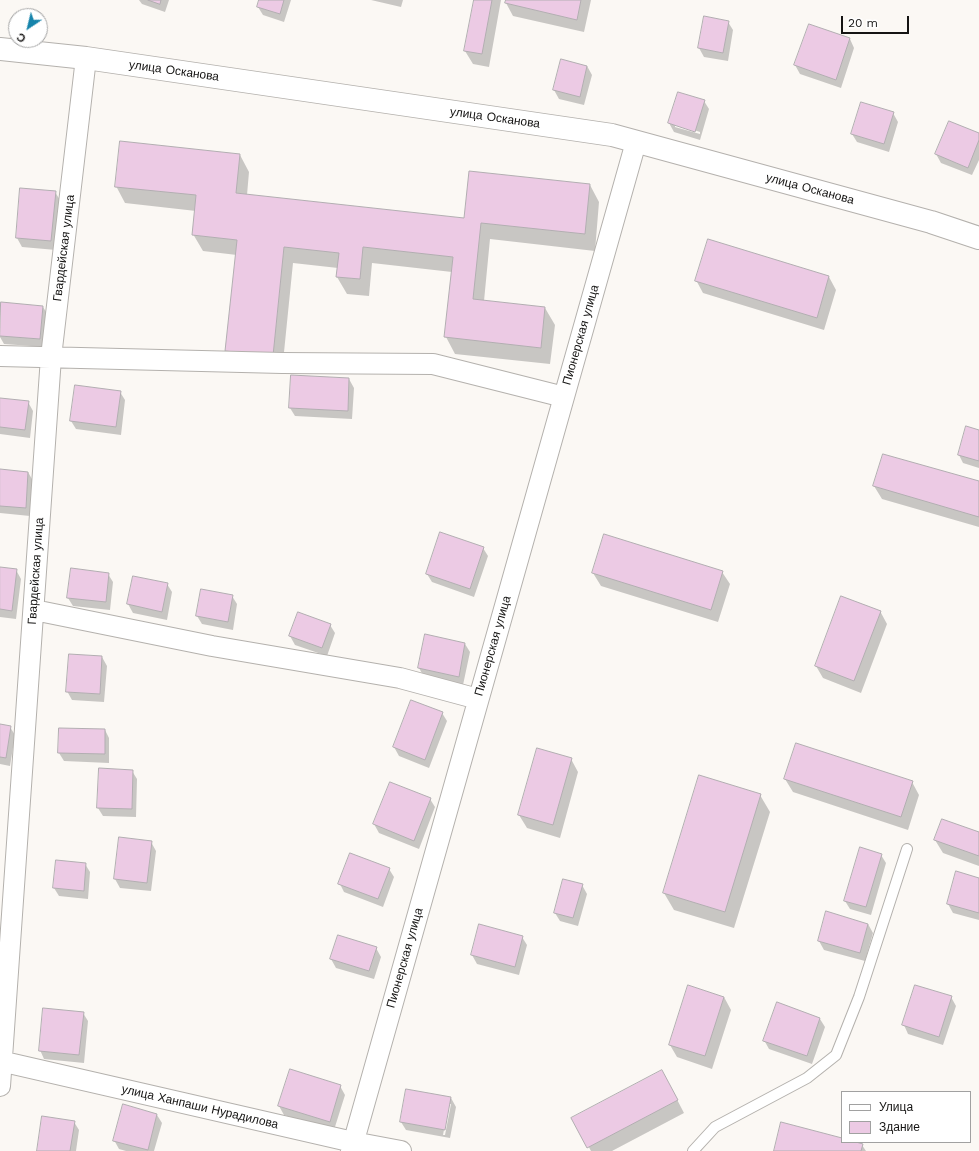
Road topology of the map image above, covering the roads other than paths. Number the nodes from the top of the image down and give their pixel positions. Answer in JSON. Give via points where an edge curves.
{"nodes":[{"id":1,"x":0,"y":49,"type":"edge"},
{"id":2,"x":86,"y":58,"type":"junction"},
{"id":3,"x":636,"y":142,"type":"junction"},
{"id":4,"x":979,"y":238,"type":"edge"},
{"id":5,"x":0,"y":356,"type":"edge"},
{"id":6,"x":51,"y":357,"type":"junction"},
{"id":7,"x":564,"y":397,"type":"junction"},
{"id":8,"x":34,"y":610,"type":"junction"},
{"id":9,"x":478,"y":699,"type":"junction"},
{"id":10,"x":907,"y":848,"type":"dead end"},
{"id":11,"x":1,"y":1061,"type":"edge"},
{"id":12,"x":0,"y":1086,"type":"edge"},
{"id":13,"x":352,"y":1147,"type":"edge"},
{"id":14,"x":401,"y":1151,"type":"edge"},
{"id":15,"x":693,"y":1151,"type":"edge"}],
"edges":[{"from":1,"to":2,"type":"main road","name":"улица Осканова"},
{"from":2,"to":3,"type":"main road","name":"улица Осканова","via":[[612,135]]},
{"from":2,"to":6,"type":"street","name":"Гвардейская улица"},
{"from":3,"to":4,"type":"main road","name":"улица Осканова","via":[[931,222]]},
{"from":3,"to":7,"type":"street","name":"Пионерская улица"},
{"from":5,"to":6,"type":"street"},
{"from":6,"to":7,"type":"street","via":[[433,364]]},
{"from":6,"to":8,"type":"street","name":"Гвардейская улица"},
{"from":7,"to":9,"type":"street","name":"Пионерская улица"},
{"from":8,"to":9,"type":"street","via":[[212,646],[400,678]]},
{"from":8,"to":11,"type":"street","name":"Гвардейская улица"},
{"from":9,"to":13,"type":"street","name":"Пионерская улица"},
{"from":10,"to":15,"type":"lane","via":[[859,997],[836,1055],[808,1078],[715,1127]]},
{"from":11,"to":12,"type":"street","name":"Гвардейская улица"},
{"from":11,"to":13,"type":"street","name":"улица Ханпаши Нурадилова"},
{"from":13,"to":14,"type":"street","name":"улица Ханпаши Нурадилова"}]}
